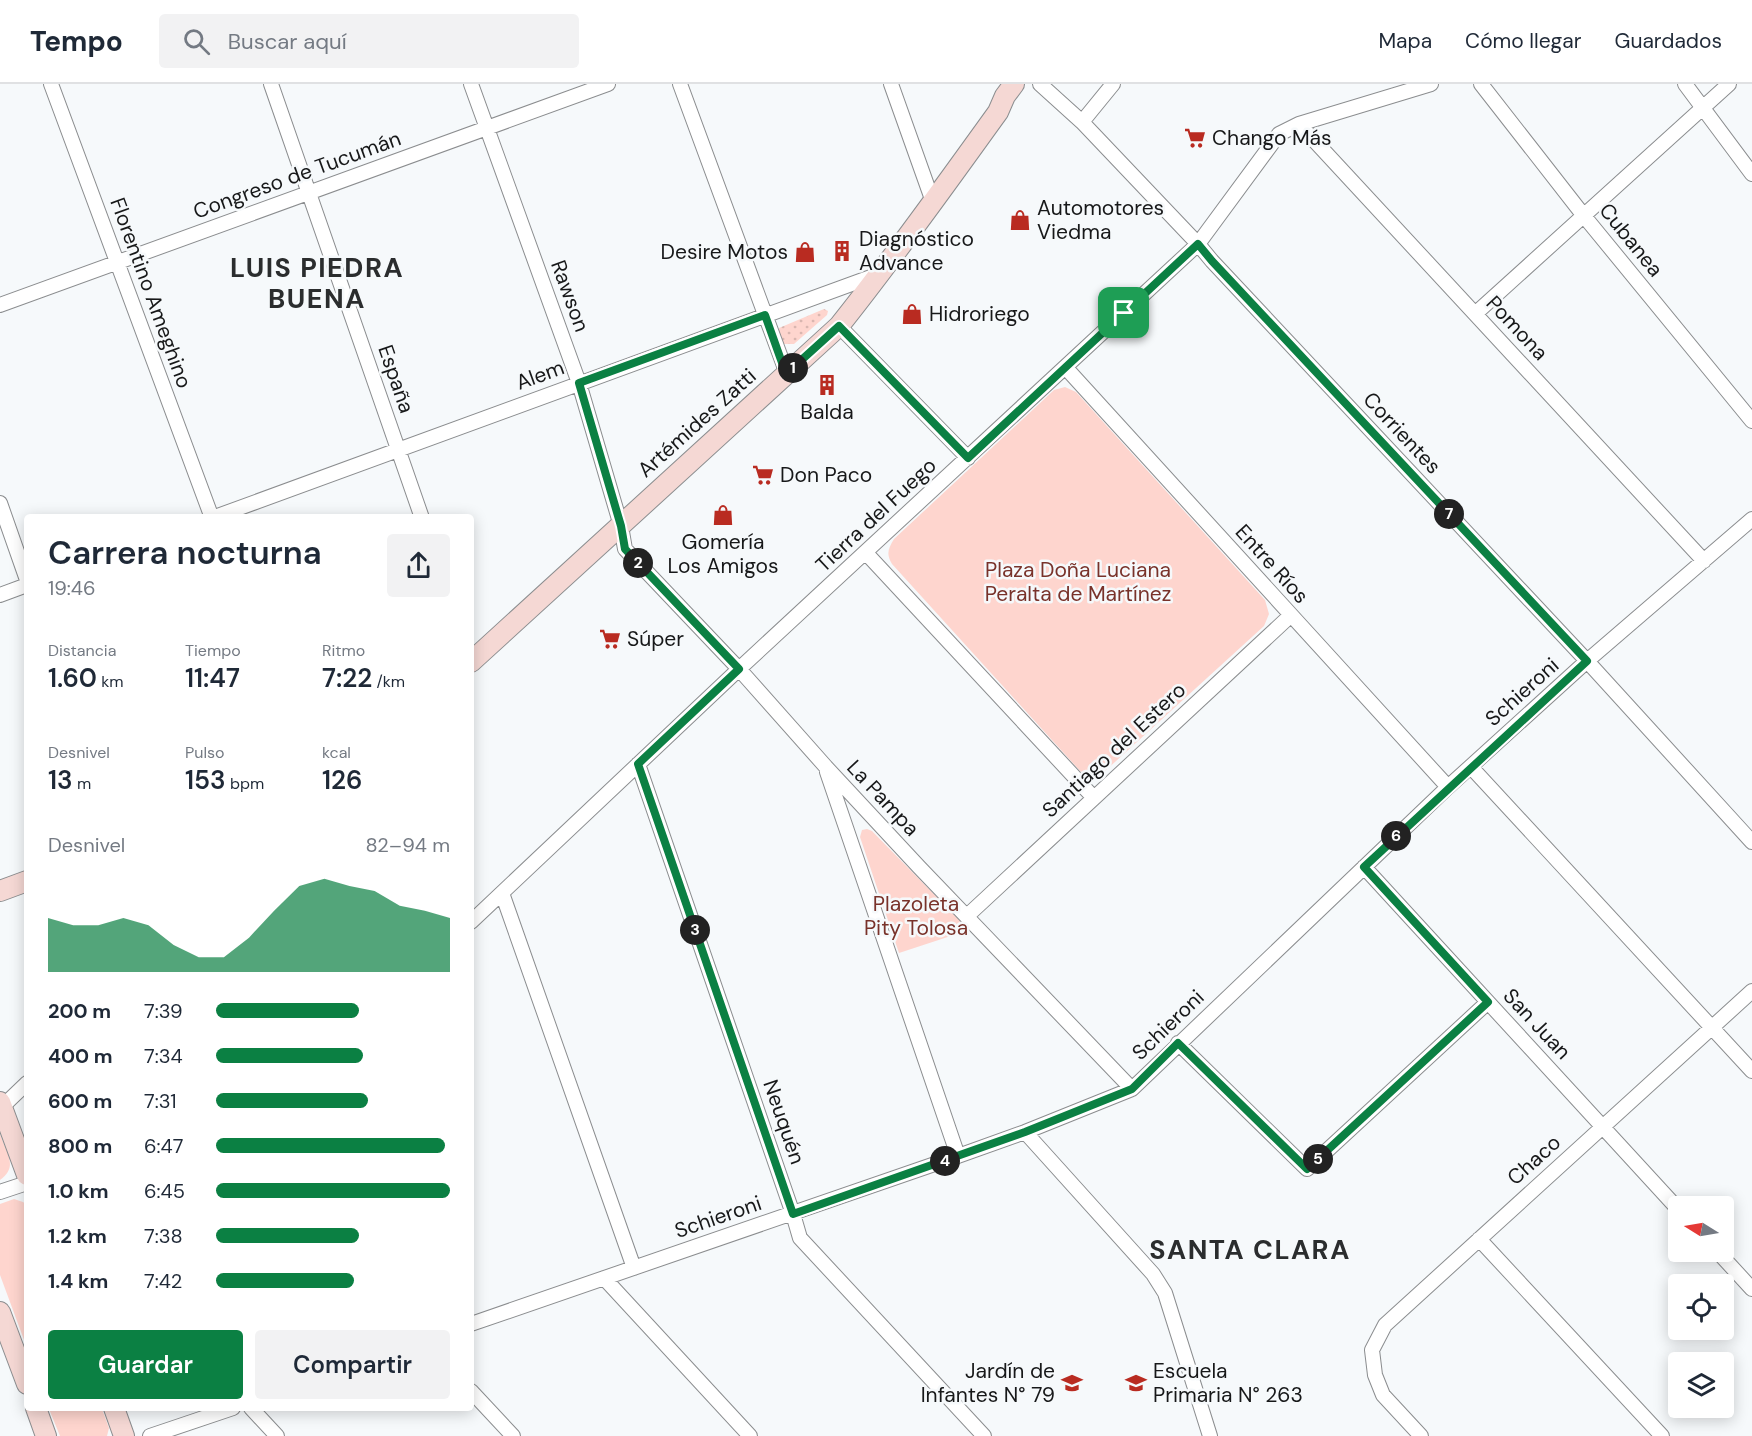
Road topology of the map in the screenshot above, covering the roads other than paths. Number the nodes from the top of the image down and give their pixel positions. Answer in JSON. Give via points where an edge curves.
{"nodes":[{"id":1,"x":51,"y":84,"type":"edge"},
{"id":2,"x":271,"y":84,"type":"edge"},
{"id":3,"x":471,"y":84,"type":"edge"},
{"id":4,"x":608,"y":84,"type":"edge"},
{"id":5,"x":680,"y":84,"type":"edge"},
{"id":6,"x":891,"y":84,"type":"edge"},
{"id":7,"x":1014,"y":84,"type":"edge"},
{"id":8,"x":1029,"y":84,"type":"edge"},
{"id":9,"x":1040,"y":84,"type":"edge"},
{"id":10,"x":1113,"y":84,"type":"edge"},
{"id":11,"x":1431,"y":84,"type":"edge"},
{"id":12,"x":1480,"y":84,"type":"edge"},
{"id":13,"x":1684,"y":84,"type":"edge"},
{"id":14,"x":1730,"y":84,"type":"edge"},
{"id":15,"x":1703,"y":109,"type":"junction"},
{"id":16,"x":998,"y":112,"type":"junction"},
{"id":17,"x":1082,"y":122,"type":"junction"},
{"id":18,"x":1299,"y":124,"type":"junction"},
{"id":19,"x":488,"y":128,"type":"junction"},
{"id":20,"x":1752,"y":174,"type":"edge"},
{"id":21,"x":309,"y":193,"type":"junction"},
{"id":22,"x":933,"y":202,"type":"junction"},
{"id":23,"x":1584,"y":216,"type":"junction"},
{"id":24,"x":1198,"y":244,"type":"junction"},
{"id":25,"x":117,"y":263,"type":"junction"},
{"id":26,"x":881,"y":273,"type":"junction"},
{"id":27,"x":0,"y":305,"type":"edge"},
{"id":28,"x":1475,"y":314,"type":"junction"},
{"id":29,"x":765,"y":315,"type":"junction"},
{"id":30,"x":839,"y":326,"type":"junction"},
{"id":31,"x":1066,"y":368,"type":"junction"},
{"id":32,"x":786,"y":374,"type":"junction"},
{"id":33,"x":579,"y":383,"type":"junction"},
{"id":34,"x":1752,"y":421,"type":"edge"},
{"id":35,"x":398,"y":449,"type":"junction"},
{"id":36,"x":968,"y":458,"type":"junction"},
{"id":37,"x":0,"y":503,"type":"edge"},
{"id":38,"x":211,"y":514,"type":"edge"},
{"id":39,"x":223,"y":514,"type":"edge"},
{"id":40,"x":421,"y":514,"type":"edge"},
{"id":41,"x":621,"y":526,"type":"junction"},
{"id":42,"x":1749,"y":527,"type":"edge"},
{"id":43,"x":866,"y":553,"type":"junction"},
{"id":44,"x":1704,"y":561,"type":"junction"},
{"id":45,"x":24,"y":571,"type":"edge"},
{"id":46,"x":24,"y":586,"type":"edge"},
{"id":47,"x":0,"y":595,"type":"edge"},
{"id":48,"x":1290,"y":616,"type":"junction"},
{"id":49,"x":474,"y":658,"type":"edge"},
{"id":50,"x":1587,"y":661,"type":"junction"},
{"id":51,"x":739,"y":669,"type":"junction"},
{"id":52,"x":638,"y":764,"type":"junction"},
{"id":53,"x":826,"y":767,"type":"junction"},
{"id":54,"x":1471,"y":767,"type":"junction"},
{"id":55,"x":1449,"y":787,"type":"junction"},
{"id":56,"x":1094,"y":798,"type":"junction"},
{"id":57,"x":1752,"y":842,"type":"edge"},
{"id":58,"x":1364,"y":867,"type":"junction"},
{"id":59,"x":24,"y":882,"type":"edge"},
{"id":60,"x":0,"y":891,"type":"edge"},
{"id":61,"x":502,"y":893,"type":"junction"},
{"id":62,"x":967,"y":916,"type":"junction"},
{"id":63,"x":474,"y":919,"type":"edge"},
{"id":64,"x":1752,"y":991,"type":"edge"},
{"id":65,"x":1488,"y":1002,"type":"junction"},
{"id":66,"x":1711,"y":1028,"type":"junction"},
{"id":67,"x":1178,"y":1043,"type":"junction"},
{"id":68,"x":1752,"y":1071,"type":"edge"},
{"id":69,"x":24,"y":1086,"type":"edge"},
{"id":70,"x":1132,"y":1089,"type":"junction"},
{"id":71,"x":1,"y":1105,"type":"edge"},
{"id":72,"x":1602,"y":1126,"type":"junction"},
{"id":73,"x":1025,"y":1132,"type":"junction"},
{"id":74,"x":958,"y":1156,"type":"junction"},
{"id":75,"x":24,"y":1167,"type":"edge"},
{"id":76,"x":24,"y":1184,"type":"edge"},
{"id":77,"x":0,"y":1192,"type":"edge"},
{"id":78,"x":1668,"y":1198,"type":"edge"},
{"id":79,"x":793,"y":1214,"type":"junction"},
{"id":80,"x":1479,"y":1239,"type":"junction"},
{"id":81,"x":1727,"y":1262,"type":"edge"},
{"id":82,"x":634,"y":1268,"type":"junction"},
{"id":83,"x":604,"y":1278,"type":"junction"},
{"id":84,"x":1752,"y":1289,"type":"edge"},
{"id":85,"x":0,"y":1312,"type":"edge"},
{"id":86,"x":474,"y":1323,"type":"edge"},
{"id":87,"x":24,"y":1376,"type":"edge"},
{"id":88,"x":474,"y":1394,"type":"edge"},
{"id":89,"x":37,"y":1411,"type":"edge"},
{"id":90,"x":115,"y":1411,"type":"edge"},
{"id":91,"x":224,"y":1411,"type":"edge"},
{"id":92,"x":254,"y":1411,"type":"edge"},
{"id":93,"x":46,"y":1436,"type":"edge"},
{"id":94,"x":124,"y":1436,"type":"edge"},
{"id":95,"x":150,"y":1436,"type":"edge"},
{"id":96,"x":277,"y":1436,"type":"edge"},
{"id":97,"x":513,"y":1436,"type":"edge"},
{"id":98,"x":750,"y":1436,"type":"edge"},
{"id":99,"x":984,"y":1436,"type":"edge"},
{"id":100,"x":1210,"y":1436,"type":"edge"},
{"id":101,"x":1421,"y":1436,"type":"edge"},
{"id":102,"x":1662,"y":1436,"type":"edge"}],
"edges":[{"from":1,"to":25,"type":"street","name":"Florentino Ameghino"},
{"from":2,"to":21,"type":"street","name":"España"},
{"from":3,"to":19,"type":"street","name":"Rawson"},
{"from":4,"to":19,"type":"street","name":"Congreso de Tucumán"},
{"from":5,"to":29,"type":"street"},
{"from":6,"to":22,"type":"street"},
{"from":7,"to":16,"type":"main road","name":"Artémides Zatti"},
{"from":8,"to":16,"type":"main road","name":"Artémides Zatti","via":[[1012,105]]},
{"from":9,"to":17,"type":"street","name":"Corrientes"},
{"from":10,"to":17,"type":"street"},
{"from":11,"to":18,"type":"street","name":"Tierra del Fuego"},
{"from":12,"to":23,"type":"street","name":"Cubanea"},
{"from":13,"to":15,"type":"street"},
{"from":14,"to":15,"type":"street"},
{"from":15,"to":20,"type":"street"},
{"from":15,"to":23,"type":"street"},
{"from":16,"to":22,"type":"main road","name":"Artémides Zatti"},
{"from":17,"to":24,"type":"street","name":"Corrientes"},
{"from":18,"to":24,"type":"street","name":"Tierra del Fuego","via":[[1279,134]]},
{"from":18,"to":28,"type":"street","name":"Pomona"},
{"from":19,"to":21,"type":"street","name":"Congreso de Tucumán"},
{"from":19,"to":33,"type":"street","name":"Rawson"},
{"from":21,"to":25,"type":"street","name":"Congreso de Tucumán"},
{"from":21,"to":35,"type":"street","name":"España"},
{"from":22,"to":26,"type":"main road","name":"Artémides Zatti"},
{"from":23,"to":28,"type":"street"},
{"from":23,"to":34,"type":"street","name":"Cubanea"},
{"from":24,"to":31,"type":"street","name":"Tierra del Fuego"},
{"from":24,"to":50,"type":"street","name":"Corrientes"},
{"from":25,"to":27,"type":"street","name":"Congreso de Tucumán"},
{"from":25,"to":38,"type":"street","name":"Florentino Ameghino"},
{"from":26,"to":29,"type":"street","name":"Alem"},
{"from":26,"to":30,"type":"main road","name":"Artémides Zatti"},
{"from":28,"to":44,"type":"street","name":"Pomona"},
{"from":29,"to":32,"type":"street"},
{"from":29,"to":33,"type":"street","name":"Alem"},
{"from":30,"to":32,"type":"main road","name":"Artémides Zatti"},
{"from":30,"to":36,"type":"street"},
{"from":31,"to":36,"type":"street","name":"Tierra del Fuego"},
{"from":31,"to":48,"type":"street","name":"Entre Ríos"},
{"from":32,"to":41,"type":"main road","name":"Artémides Zatti"},
{"from":33,"to":35,"type":"street","name":"Alem"},
{"from":33,"to":41,"type":"street","name":"Rawson"},
{"from":35,"to":39,"type":"street","name":"Alem"},
{"from":35,"to":40,"type":"street","name":"España"},
{"from":36,"to":43,"type":"street","name":"Tierra del Fuego"},
{"from":37,"to":45,"type":"street"},
{"from":41,"to":49,"type":"main road","name":"Artémides Zatti"},
{"from":41,"to":51,"type":"street","name":"La Pampa","via":[[625,549]]},
{"from":42,"to":44,"type":"street","name":"Schieroni"},
{"from":43,"to":51,"type":"street","name":"Tierra del Fuego"},
{"from":43,"to":56,"type":"street"},
{"from":44,"to":50,"type":"street","name":"Schieroni"},
{"from":46,"to":47,"type":"street"},
{"from":48,"to":55,"type":"street","name":"Entre Ríos"},
{"from":48,"to":56,"type":"street","name":"Santiago del Estero"},
{"from":50,"to":54,"type":"street","name":"Schieroni"},
{"from":50,"to":57,"type":"street","name":"Corrientes"},
{"from":51,"to":52,"type":"street","name":"Tierra del Fuego"},
{"from":51,"to":53,"type":"street","name":"La Pampa"},
{"from":52,"to":61,"type":"street","name":"Tierra del Fuego"},
{"from":52,"to":79,"type":"street","name":"Neuquén"},
{"from":53,"to":62,"type":"street","name":"La Pampa"},
{"from":53,"to":74,"type":"street"},
{"from":54,"to":55,"type":"street","name":"Schieroni"},
{"from":54,"to":66,"type":"street"},
{"from":55,"to":58,"type":"street","name":"Schieroni"},
{"from":56,"to":62,"type":"street","name":"Santiago del Estero"},
{"from":58,"to":65,"type":"street","name":"San Juan"},
{"from":58,"to":67,"type":"street","name":"Schieroni"},
{"from":59,"to":60,"type":"main road"},
{"from":61,"to":63,"type":"street","name":"Tierra del Fuego"},
{"from":61,"to":82,"type":"street"},
{"from":62,"to":70,"type":"street","name":"La Pampa"},
{"from":64,"to":66,"type":"street","name":"Chaco"},
{"from":65,"to":67,"type":"street","via":[[1307,1169]]},
{"from":65,"to":72,"type":"street","name":"San Juan"},
{"from":66,"to":68,"type":"street"},
{"from":66,"to":72,"type":"street","name":"Chaco"},
{"from":67,"to":70,"type":"street","name":"Schieroni"},
{"from":69,"to":71,"type":"street"},
{"from":70,"to":73,"type":"street","name":"Schieroni"},
{"from":71,"to":75,"type":"main road"},
{"from":72,"to":78,"type":"street","name":"San Juan"},
{"from":72,"to":80,"type":"street","name":"Chaco"},
{"from":73,"to":74,"type":"street","name":"Schieroni"},
{"from":73,"to":100,"type":"street","via":[[1153,1274],[1165,1293]]},
{"from":74,"to":79,"type":"street","name":"Schieroni"},
{"from":76,"to":77,"type":"street"},
{"from":79,"to":82,"type":"street","name":"Schieroni"},
{"from":79,"to":99,"type":"street","name":"Neuquén","via":[[800,1238]]},
{"from":80,"to":101,"type":"street","name":"Chaco","via":[[1385,1325],[1372,1350],[1375,1375],[1383,1395]]},
{"from":80,"to":102,"type":"street"},
{"from":81,"to":84,"type":"street"},
{"from":82,"to":83,"type":"street","name":"Schieroni"},
{"from":83,"to":86,"type":"street","name":"Schieroni"},
{"from":83,"to":98,"type":"street"},
{"from":85,"to":87,"type":"main road"},
{"from":88,"to":97,"type":"street"},
{"from":89,"to":93,"type":"main road"},
{"from":90,"to":94,"type":"main road"},
{"from":91,"to":95,"type":"street"},
{"from":92,"to":96,"type":"street"}]}
